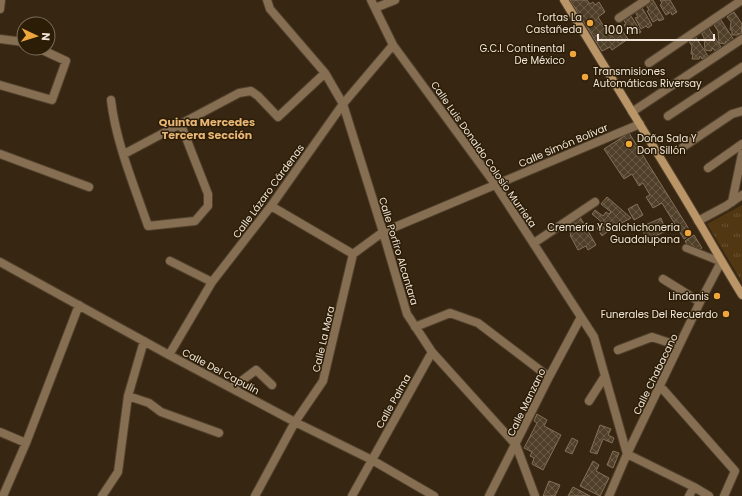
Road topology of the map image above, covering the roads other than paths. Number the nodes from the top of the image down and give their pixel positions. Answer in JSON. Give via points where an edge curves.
{"nodes":[{"id":1,"x":1,"y":0,"type":"edge"},
{"id":2,"x":267,"y":0,"type":"edge"},
{"id":3,"x":395,"y":0,"type":"edge"},
{"id":4,"x":564,"y":0,"type":"edge"},
{"id":5,"x":646,"y":0,"type":"edge"},
{"id":6,"x":742,"y":0,"type":"edge"},
{"id":7,"x":373,"y":4,"type":"edge"},
{"id":8,"x":0,"y":9,"type":"edge"},
{"id":9,"x":619,"y":18,"type":"dead end"},
{"id":10,"x":0,"y":39,"type":"edge"},
{"id":11,"x":742,"y":39,"type":"edge"},
{"id":12,"x":16,"y":41,"type":"edge"},
{"id":13,"x":393,"y":45,"type":"junction"},
{"id":14,"x":55,"y":56,"type":"edge"},
{"id":15,"x":649,"y":62,"type":"dead end"},
{"id":16,"x":742,"y":67,"type":"edge"},
{"id":17,"x":325,"y":73,"type":"junction"},
{"id":18,"x":0,"y":85,"type":"edge"},
{"id":19,"x":111,"y":100,"type":"dead end"},
{"id":20,"x":343,"y":104,"type":"junction"},
{"id":21,"x":742,"y":111,"type":"edge"},
{"id":22,"x":632,"y":112,"type":"junction"},
{"id":23,"x":668,"y":116,"type":"dead end"},
{"id":24,"x":640,"y":124,"type":"junction"},
{"id":25,"x":181,"y":125,"type":"junction"},
{"id":26,"x":742,"y":144,"type":"edge"},
{"id":27,"x":684,"y":147,"type":"dead end"},
{"id":28,"x":0,"y":154,"type":"edge"},
{"id":29,"x":124,"y":154,"type":"junction"},
{"id":30,"x":742,"y":154,"type":"edge"},
{"id":31,"x":708,"y":168,"type":"dead end"},
{"id":32,"x":495,"y":184,"type":"junction"},
{"id":33,"x":89,"y":187,"type":"dead end"},
{"id":34,"x":742,"y":195,"type":"edge"},
{"id":35,"x":595,"y":202,"type":"dead end"},
{"id":36,"x":732,"y":202,"type":"junction"},
{"id":37,"x":271,"y":206,"type":"junction"},
{"id":38,"x":698,"y":221,"type":"junction"},
{"id":39,"x":384,"y":232,"type":"junction"},
{"id":40,"x":534,"y":243,"type":"junction"},
{"id":41,"x":686,"y":248,"type":"dead end"},
{"id":42,"x":353,"y":254,"type":"junction"},
{"id":43,"x":170,"y":261,"type":"dead end"},
{"id":44,"x":0,"y":262,"type":"edge"},
{"id":45,"x":722,"y":262,"type":"junction"},
{"id":46,"x":663,"y":279,"type":"dead end"},
{"id":47,"x":212,"y":282,"type":"junction"},
{"id":48,"x":742,"y":295,"type":"edge"},
{"id":49,"x":700,"y":302,"type":"junction"},
{"id":50,"x":79,"y":305,"type":"junction"},
{"id":51,"x":581,"y":317,"type":"junction"},
{"id":52,"x":415,"y":327,"type":"junction"},
{"id":53,"x":144,"y":341,"type":"junction"},
{"id":54,"x":679,"y":346,"type":"junction"},
{"id":55,"x":618,"y":350,"type":"dead end"},
{"id":56,"x":432,"y":352,"type":"junction"},
{"id":57,"x":169,"y":355,"type":"junction"},
{"id":58,"x":605,"y":376,"type":"junction"},
{"id":59,"x":549,"y":377,"type":"junction"},
{"id":60,"x":272,"y":385,"type":"dead end"},
{"id":61,"x":660,"y":386,"type":"junction"},
{"id":62,"x":232,"y":388,"type":"junction"},
{"id":63,"x":128,"y":396,"type":"junction"},
{"id":64,"x":589,"y":401,"type":"dead end"},
{"id":65,"x":295,"y":422,"type":"junction"},
{"id":66,"x":0,"y":432,"type":"edge"},
{"id":67,"x":219,"y":433,"type":"dead end"},
{"id":68,"x":26,"y":443,"type":"junction"},
{"id":69,"x":516,"y":445,"type":"junction"},
{"id":70,"x":627,"y":454,"type":"junction"},
{"id":71,"x":372,"y":460,"type":"junction"},
{"id":72,"x":694,"y":487,"type":"junction"},
{"id":73,"x":428,"y":495,"type":"edge"},
{"id":74,"x":612,"y":495,"type":"edge"},
{"id":75,"x":3,"y":496,"type":"edge"},
{"id":76,"x":102,"y":496,"type":"edge"},
{"id":77,"x":255,"y":496,"type":"edge"},
{"id":78,"x":352,"y":496,"type":"edge"},
{"id":79,"x":490,"y":496,"type":"edge"},
{"id":80,"x":535,"y":496,"type":"edge"},
{"id":81,"x":689,"y":496,"type":"edge"},
{"id":82,"x":709,"y":496,"type":"edge"},
{"id":83,"x":724,"y":496,"type":"edge"}],
"edges":[{"from":1,"to":8,"type":"street"},
{"from":2,"to":17,"type":"street","name":"Calle Porfiro Alcantara","via":[[270,9]]},
{"from":3,"to":7,"type":"street"},
{"from":4,"to":22,"type":"main road"},
{"from":5,"to":9,"type":"street"},
{"from":6,"to":15,"type":"street"},
{"from":7,"to":13,"type":"street","name":"Calle Luis Donaldo Colosio Murrieta"},
{"from":10,"to":12,"type":"street"},
{"from":11,"to":22,"type":"street"},
{"from":13,"to":20,"type":"street","name":"Calle Lázaro Cárdenas"},
{"from":13,"to":32,"type":"street","name":"Calle Luis Donaldo Colosio Murrieta"},
{"from":14,"to":18,"type":"street","via":[[66,61],[52,100]]},
{"from":16,"to":23,"type":"street"},
{"from":17,"to":20,"type":"street","name":"Calle Porfiro Alcantara"},
{"from":17,"to":25,"type":"street","via":[[278,117],[251,91],[239,93]]},
{"from":19,"to":29,"type":"street","via":[[113,117]]},
{"from":20,"to":37,"type":"street","name":"Calle Lázaro Cárdenas"},
{"from":20,"to":39,"type":"street","name":"Calle Porfiro Alcantara"},
{"from":21,"to":27,"type":"street","via":[[732,114]]},
{"from":22,"to":24,"type":"main road"},
{"from":24,"to":32,"type":"street","name":"Calle Simón Bolívar"},
{"from":24,"to":38,"type":"main road"},
{"from":25,"to":29,"type":"street"},
{"from":25,"to":29,"type":"street","via":[[208,194],[208,206],[195,221],[148,226]]},
{"from":26,"to":31,"type":"street"},
{"from":28,"to":33,"type":"street"},
{"from":30,"to":36,"type":"street"},
{"from":32,"to":39,"type":"street","name":"Calle Simón Bolívar"},
{"from":32,"to":40,"type":"street","name":"Calle Luis Donaldo Colosio Murrieta"},
{"from":34,"to":36,"type":"street"},
{"from":35,"to":40,"type":"street"},
{"from":36,"to":38,"type":"street"},
{"from":37,"to":42,"type":"street"},
{"from":37,"to":47,"type":"street","name":"Calle Lázaro Cárdenas"},
{"from":38,"to":45,"type":"main road"},
{"from":39,"to":42,"type":"street"},
{"from":39,"to":52,"type":"street","name":"Calle Porfiro Alcantara","via":[[407,314]]},
{"from":40,"to":51,"type":"street","name":"Calle Luis Donaldo Colosio Murrieta"},
{"from":41,"to":45,"type":"street"},
{"from":42,"to":65,"type":"street","name":"Calle La Mora","via":[[323,382]]},
{"from":43,"to":47,"type":"street"},
{"from":44,"to":50,"type":"street","name":"Calle Del Capulín"},
{"from":45,"to":48,"type":"main road"},
{"from":45,"to":49,"type":"street","name":"Calle Chabacano"},
{"from":46,"to":49,"type":"street"},
{"from":47,"to":57,"type":"street","name":"Calle Lázaro Cárdenas"},
{"from":49,"to":54,"type":"street","name":"Calle Chabacano"},
{"from":50,"to":53,"type":"street","name":"Calle Del Capulín"},
{"from":50,"to":68,"type":"street"},
{"from":51,"to":58,"type":"street","name":"Calle Luis Donaldo Colosio Murrieta","via":[[594,337]]},
{"from":51,"to":59,"type":"street","name":"Calle Manzano"},
{"from":52,"to":56,"type":"street","name":"Calle Porfiro Alcantara"},
{"from":52,"to":59,"type":"street","via":[[450,313],[478,323]]},
{"from":53,"to":57,"type":"street","name":"Calle Del Capulín"},
{"from":53,"to":63,"type":"street"},
{"from":54,"to":55,"type":"street","via":[[652,337]]},
{"from":54,"to":61,"type":"street","name":"Calle Chabacano"},
{"from":56,"to":69,"type":"street","name":"Calle Porfiro Alcantara"},
{"from":56,"to":71,"type":"street","name":"Calle Palma"},
{"from":57,"to":62,"type":"street","name":"Calle Del Capulín"},
{"from":58,"to":64,"type":"street"},
{"from":58,"to":70,"type":"street","name":"Calle Luis Donaldo Colosio Murrieta"},
{"from":59,"to":69,"type":"street","name":"Calle Manzano"},
{"from":60,"to":62,"type":"street","via":[[256,370]]},
{"from":61,"to":70,"type":"street","name":"Calle Chabacano"},
{"from":61,"to":83,"type":"street","via":[[735,471]]},
{"from":62,"to":65,"type":"street","name":"Calle Del Capulín"},
{"from":63,"to":67,"type":"street","via":[[149,403],[161,412]]},
{"from":63,"to":76,"type":"street","via":[[118,472]]},
{"from":65,"to":71,"type":"street","name":"Calle Del Capulín"},
{"from":65,"to":77,"type":"street","name":"Calle La Mora"},
{"from":66,"to":68,"type":"street"},
{"from":68,"to":75,"type":"street"},
{"from":69,"to":79,"type":"street","name":"Calle Manzano"},
{"from":69,"to":80,"type":"street","name":"Calle Porfiro Alcantara"},
{"from":70,"to":72,"type":"street"},
{"from":70,"to":74,"type":"street","name":"Calle Chabacano"},
{"from":71,"to":73,"type":"street","name":"Calle Del Capulín"},
{"from":71,"to":78,"type":"street","name":"Calle Palma"},
{"from":72,"to":81,"type":"street"},
{"from":72,"to":82,"type":"street"}]}
